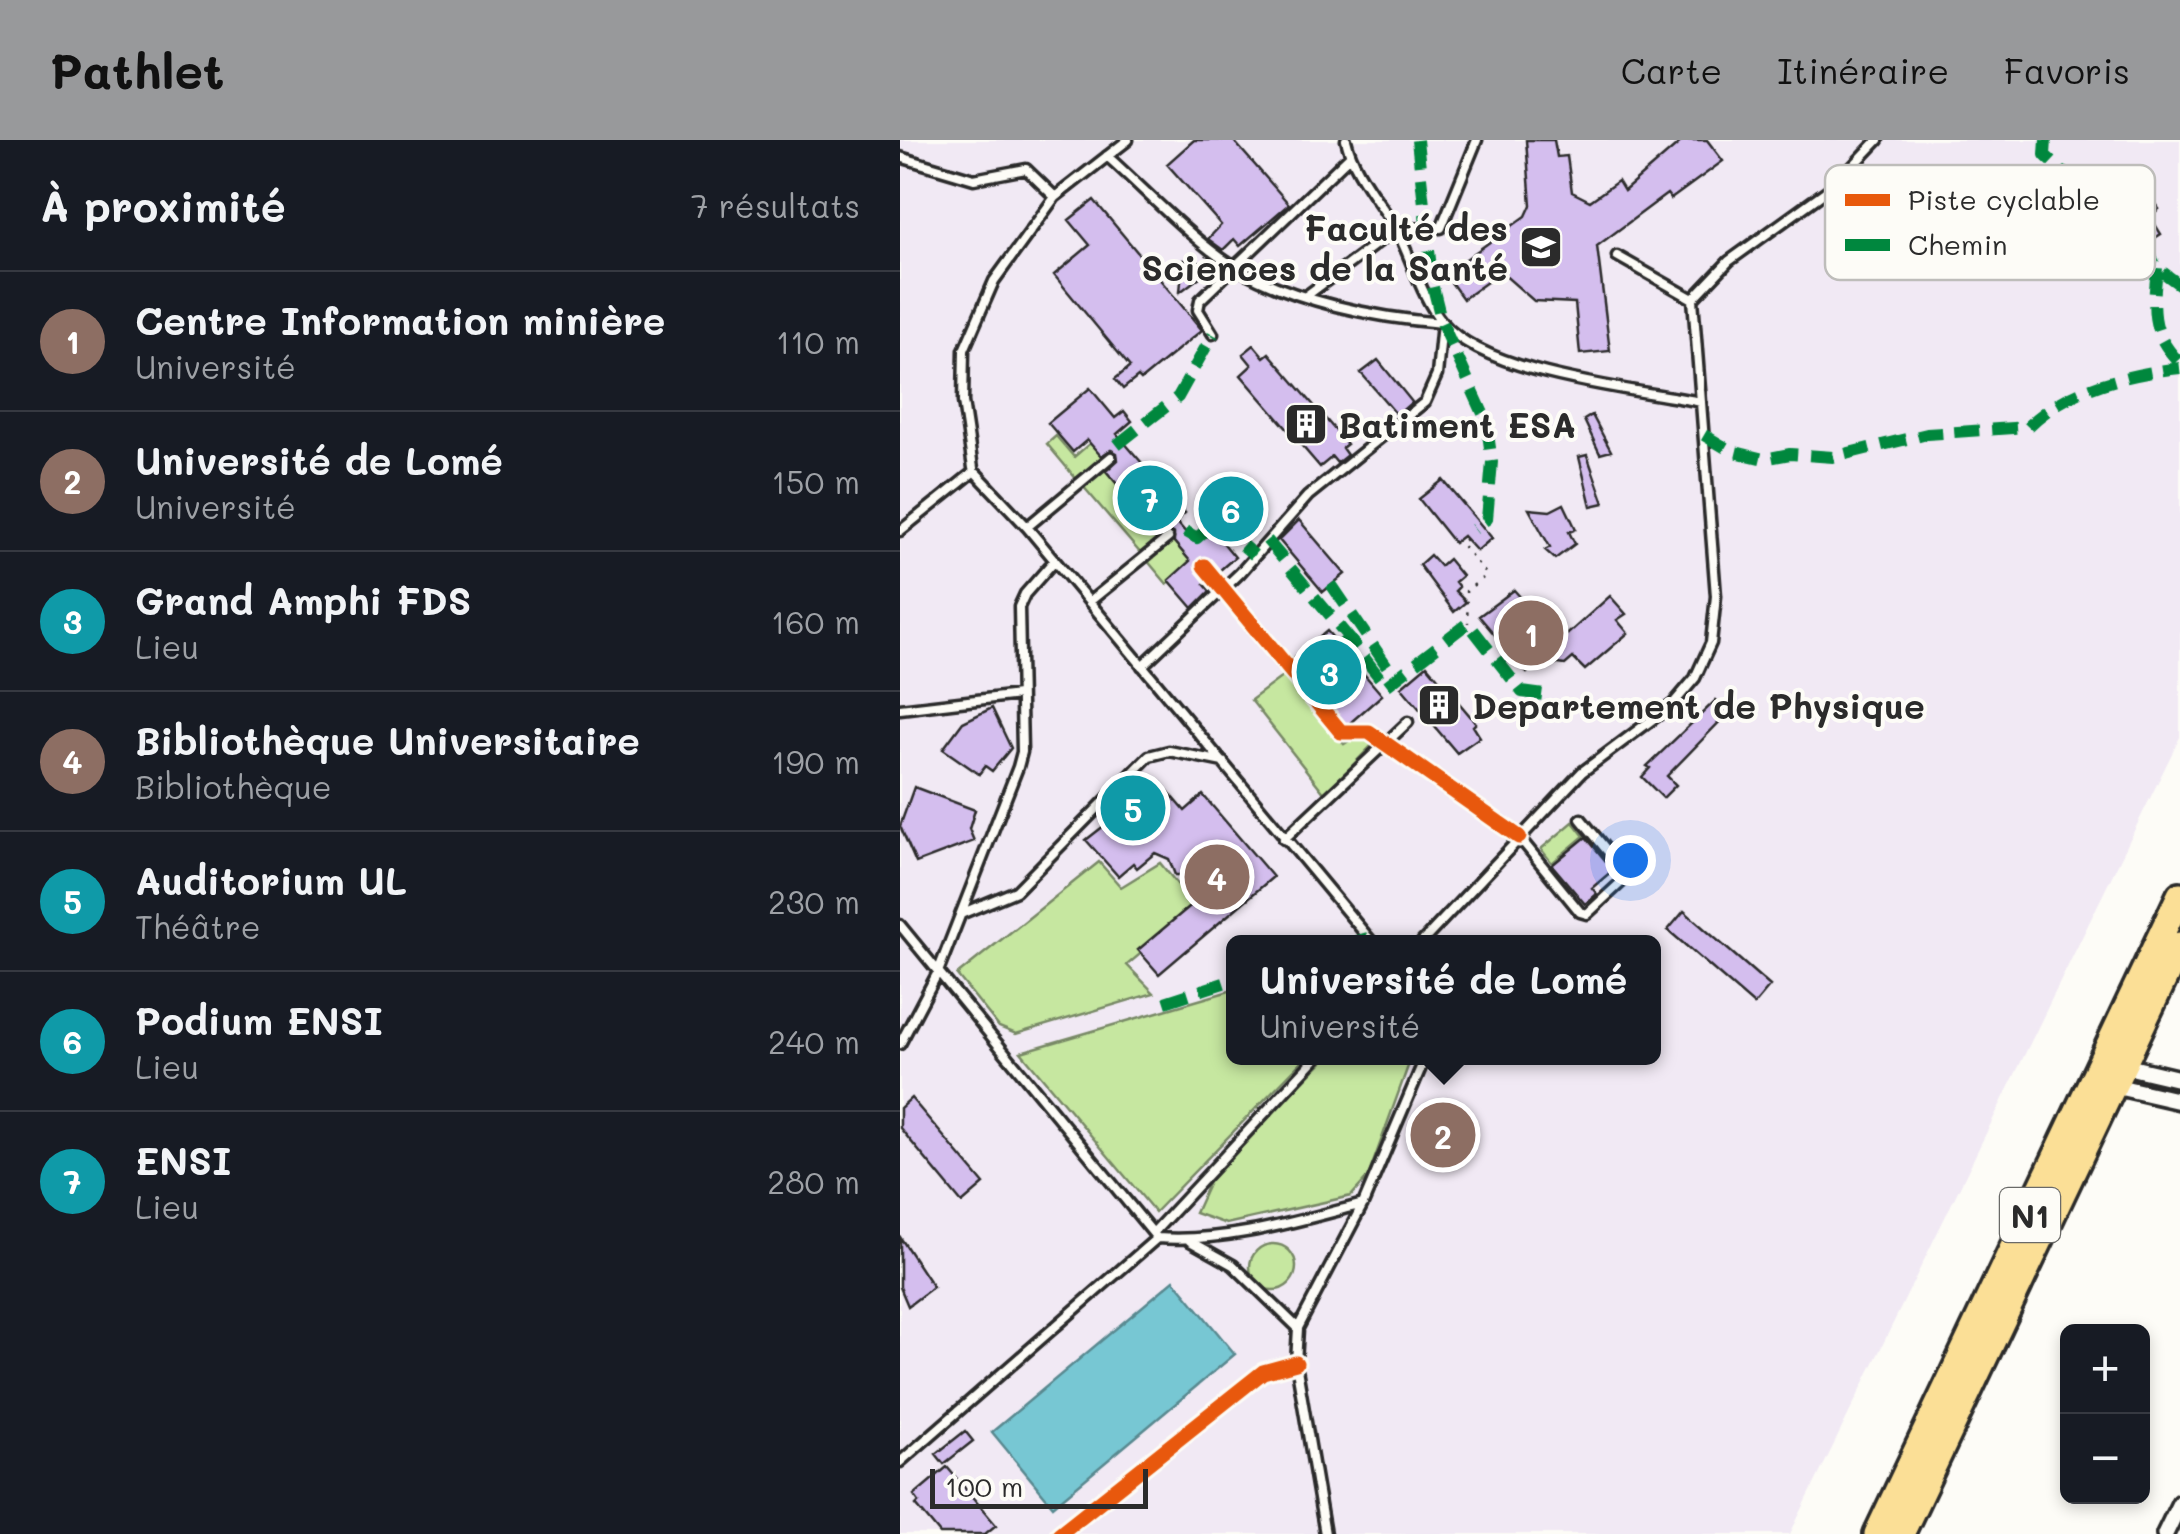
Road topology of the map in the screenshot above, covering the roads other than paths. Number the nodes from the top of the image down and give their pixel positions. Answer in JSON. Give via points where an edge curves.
{"nodes":[{"id":1,"x":1128,"y":140,"type":"edge"},
{"id":2,"x":1346,"y":140,"type":"edge"},
{"id":3,"x":1477,"y":140,"type":"edge"},
{"id":4,"x":1878,"y":140,"type":"edge"},
{"id":5,"x":900,"y":156,"type":"edge"},
{"id":6,"x":1107,"y":156,"type":"junction"},
{"id":7,"x":1350,"y":156,"type":"junction"},
{"id":8,"x":1854,"y":165,"type":"edge"},
{"id":9,"x":1825,"y":192,"type":"edge"},
{"id":10,"x":1055,"y":197,"type":"junction"},
{"id":11,"x":1396,"y":229,"type":"junction"},
{"id":12,"x":1617,"y":256,"type":"dead end"},
{"id":13,"x":1234,"y":267,"type":"junction"},
{"id":14,"x":1306,"y":296,"type":"junction"},
{"id":15,"x":1694,"y":299,"type":"junction"},
{"id":16,"x":1442,"y":323,"type":"junction"},
{"id":17,"x":1213,"y":334,"type":"dead end"},
{"id":18,"x":1701,"y":402,"type":"junction"},
{"id":19,"x":1111,"y":458,"type":"dead end"},
{"id":20,"x":974,"y":472,"type":"junction"},
{"id":21,"x":1027,"y":526,"type":"junction"},
{"id":22,"x":900,"y":531,"type":"edge"},
{"id":23,"x":1168,"y":538,"type":"dead end"},
{"id":24,"x":1054,"y":561,"type":"junction"},
{"id":25,"x":1089,"y":602,"type":"junction"},
{"id":26,"x":1142,"y":666,"type":"junction"},
{"id":27,"x":1019,"y":695,"type":"junction"},
{"id":28,"x":900,"y":708,"type":"edge"},
{"id":29,"x":1408,"y":722,"type":"dead end"},
{"id":30,"x":1223,"y":762,"type":"junction"},
{"id":31,"x":1581,"y":819,"type":"dead end"},
{"id":32,"x":1518,"y":837,"type":"junction"},
{"id":33,"x":1284,"y":839,"type":"junction"},
{"id":34,"x":2180,"y":895,"type":"edge"},
{"id":35,"x":963,"y":913,"type":"junction"},
{"id":36,"x":900,"y":925,"type":"edge"},
{"id":37,"x":1366,"y":935,"type":"edge"},
{"id":38,"x":1428,"y":935,"type":"edge"},
{"id":39,"x":2180,"y":945,"type":"edge"},
{"id":40,"x":938,"y":972,"type":"junction"},
{"id":41,"x":900,"y":1044,"type":"edge"},
{"id":42,"x":1310,"y":1065,"type":"edge"},
{"id":43,"x":1422,"y":1065,"type":"edge"},
{"id":44,"x":2110,"y":1073,"type":"junction"},
{"id":45,"x":2180,"y":1079,"type":"edge"},
{"id":46,"x":2180,"y":1100,"type":"edge"},
{"id":47,"x":1363,"y":1204,"type":"junction"},
{"id":48,"x":1155,"y":1235,"type":"junction"},
{"id":49,"x":1190,"y":1240,"type":"junction"},
{"id":50,"x":1298,"y":1328,"type":"junction"},
{"id":51,"x":1296,"y":1363,"type":"junction"},
{"id":52,"x":900,"y":1462,"type":"edge"},
{"id":53,"x":2180,"y":1503,"type":"edge"},
{"id":54,"x":1886,"y":1533,"type":"edge"},
{"id":55,"x":1059,"y":1534,"type":"edge"},
{"id":56,"x":1325,"y":1534,"type":"edge"},
{"id":57,"x":2165,"y":1534,"type":"edge"}],
"edges":[{"from":1,"to":6,"type":"lane"},
{"from":2,"to":7,"type":"lane"},
{"from":3,"to":11,"type":"lane","via":[[1441,228]]},
{"from":4,"to":8,"type":"lane"},
{"from":5,"to":10,"type":"lane","via":[[974,180],[1026,169]]},
{"from":6,"to":10,"type":"lane"},
{"from":6,"to":13,"type":"lane"},
{"from":7,"to":11,"type":"lane"},
{"from":7,"to":13,"type":"lane"},
{"from":9,"to":15,"type":"lane","via":[[1729,261]]},
{"from":10,"to":20,"type":"lane","via":[[994,281],[964,350]]},
{"from":11,"to":14,"type":"lane"},
{"from":11,"to":16,"type":"lane"},
{"from":12,"to":15,"type":"lane"},
{"from":13,"to":14,"type":"lane"},
{"from":13,"to":17,"type":"lane","via":[[1198,304]]},
{"from":14,"to":16,"type":"lane"},
{"from":15,"to":18,"type":"lane"},
{"from":16,"to":18,"type":"lane","via":[[1495,358],[1524,368]]},
{"from":16,"to":26,"type":"lane","via":[[1437,375],[1425,402],[1308,496],[1240,573]]},
{"from":18,"to":32,"type":"lane","via":[[1716,596],[1710,643],[1695,678],[1673,704],[1582,772]]},
{"from":19,"to":21,"type":"lane"},
{"from":20,"to":21,"type":"lane"},
{"from":20,"to":22,"type":"lane"},
{"from":21,"to":24,"type":"lane"},
{"from":23,"to":25,"type":"lane"},
{"from":24,"to":25,"type":"lane"},
{"from":24,"to":27,"type":"lane","via":[[1020,601]]},
{"from":25,"to":26,"type":"lane"},
{"from":26,"to":30,"type":"lane"},
{"from":27,"to":28,"type":"lane"},
{"from":27,"to":35,"type":"lane","via":[[1022,752]]},
{"from":29,"to":33,"type":"lane"},
{"from":30,"to":33,"type":"lane"},
{"from":30,"to":35,"type":"lane","via":[[1170,750],[1149,756],[1016,892]]},
{"from":31,"to":32,"type":"lane","via":[[1628,876],[1586,914]]},
{"from":32,"to":38,"type":"lane"},
{"from":33,"to":37,"type":"lane"},
{"from":34,"to":44,"type":"highway","number":"N1"},
{"from":35,"to":40,"type":"lane"},
{"from":36,"to":40,"type":"lane"},
{"from":39,"to":44,"type":"highway","number":"N1"},
{"from":40,"to":41,"type":"lane"},
{"from":40,"to":48,"type":"lane"},
{"from":42,"to":48,"type":"lane"},
{"from":43,"to":47,"type":"lane"},
{"from":44,"to":45,"type":"street"},
{"from":44,"to":46,"type":"street"},
{"from":44,"to":54,"type":"highway","number":"N1"},
{"from":47,"to":49,"type":"lane","via":[[1269,1229]]},
{"from":47,"to":50,"type":"lane"},
{"from":48,"to":49,"type":"lane"},
{"from":48,"to":52,"type":"lane"},
{"from":49,"to":50,"type":"lane","via":[[1232,1265]]},
{"from":50,"to":51,"type":"lane"},
{"from":51,"to":55,"type":"lane","via":[[1263,1372]]},
{"from":51,"to":56,"type":"lane"},
{"from":53,"to":57,"type":"street"}]}
